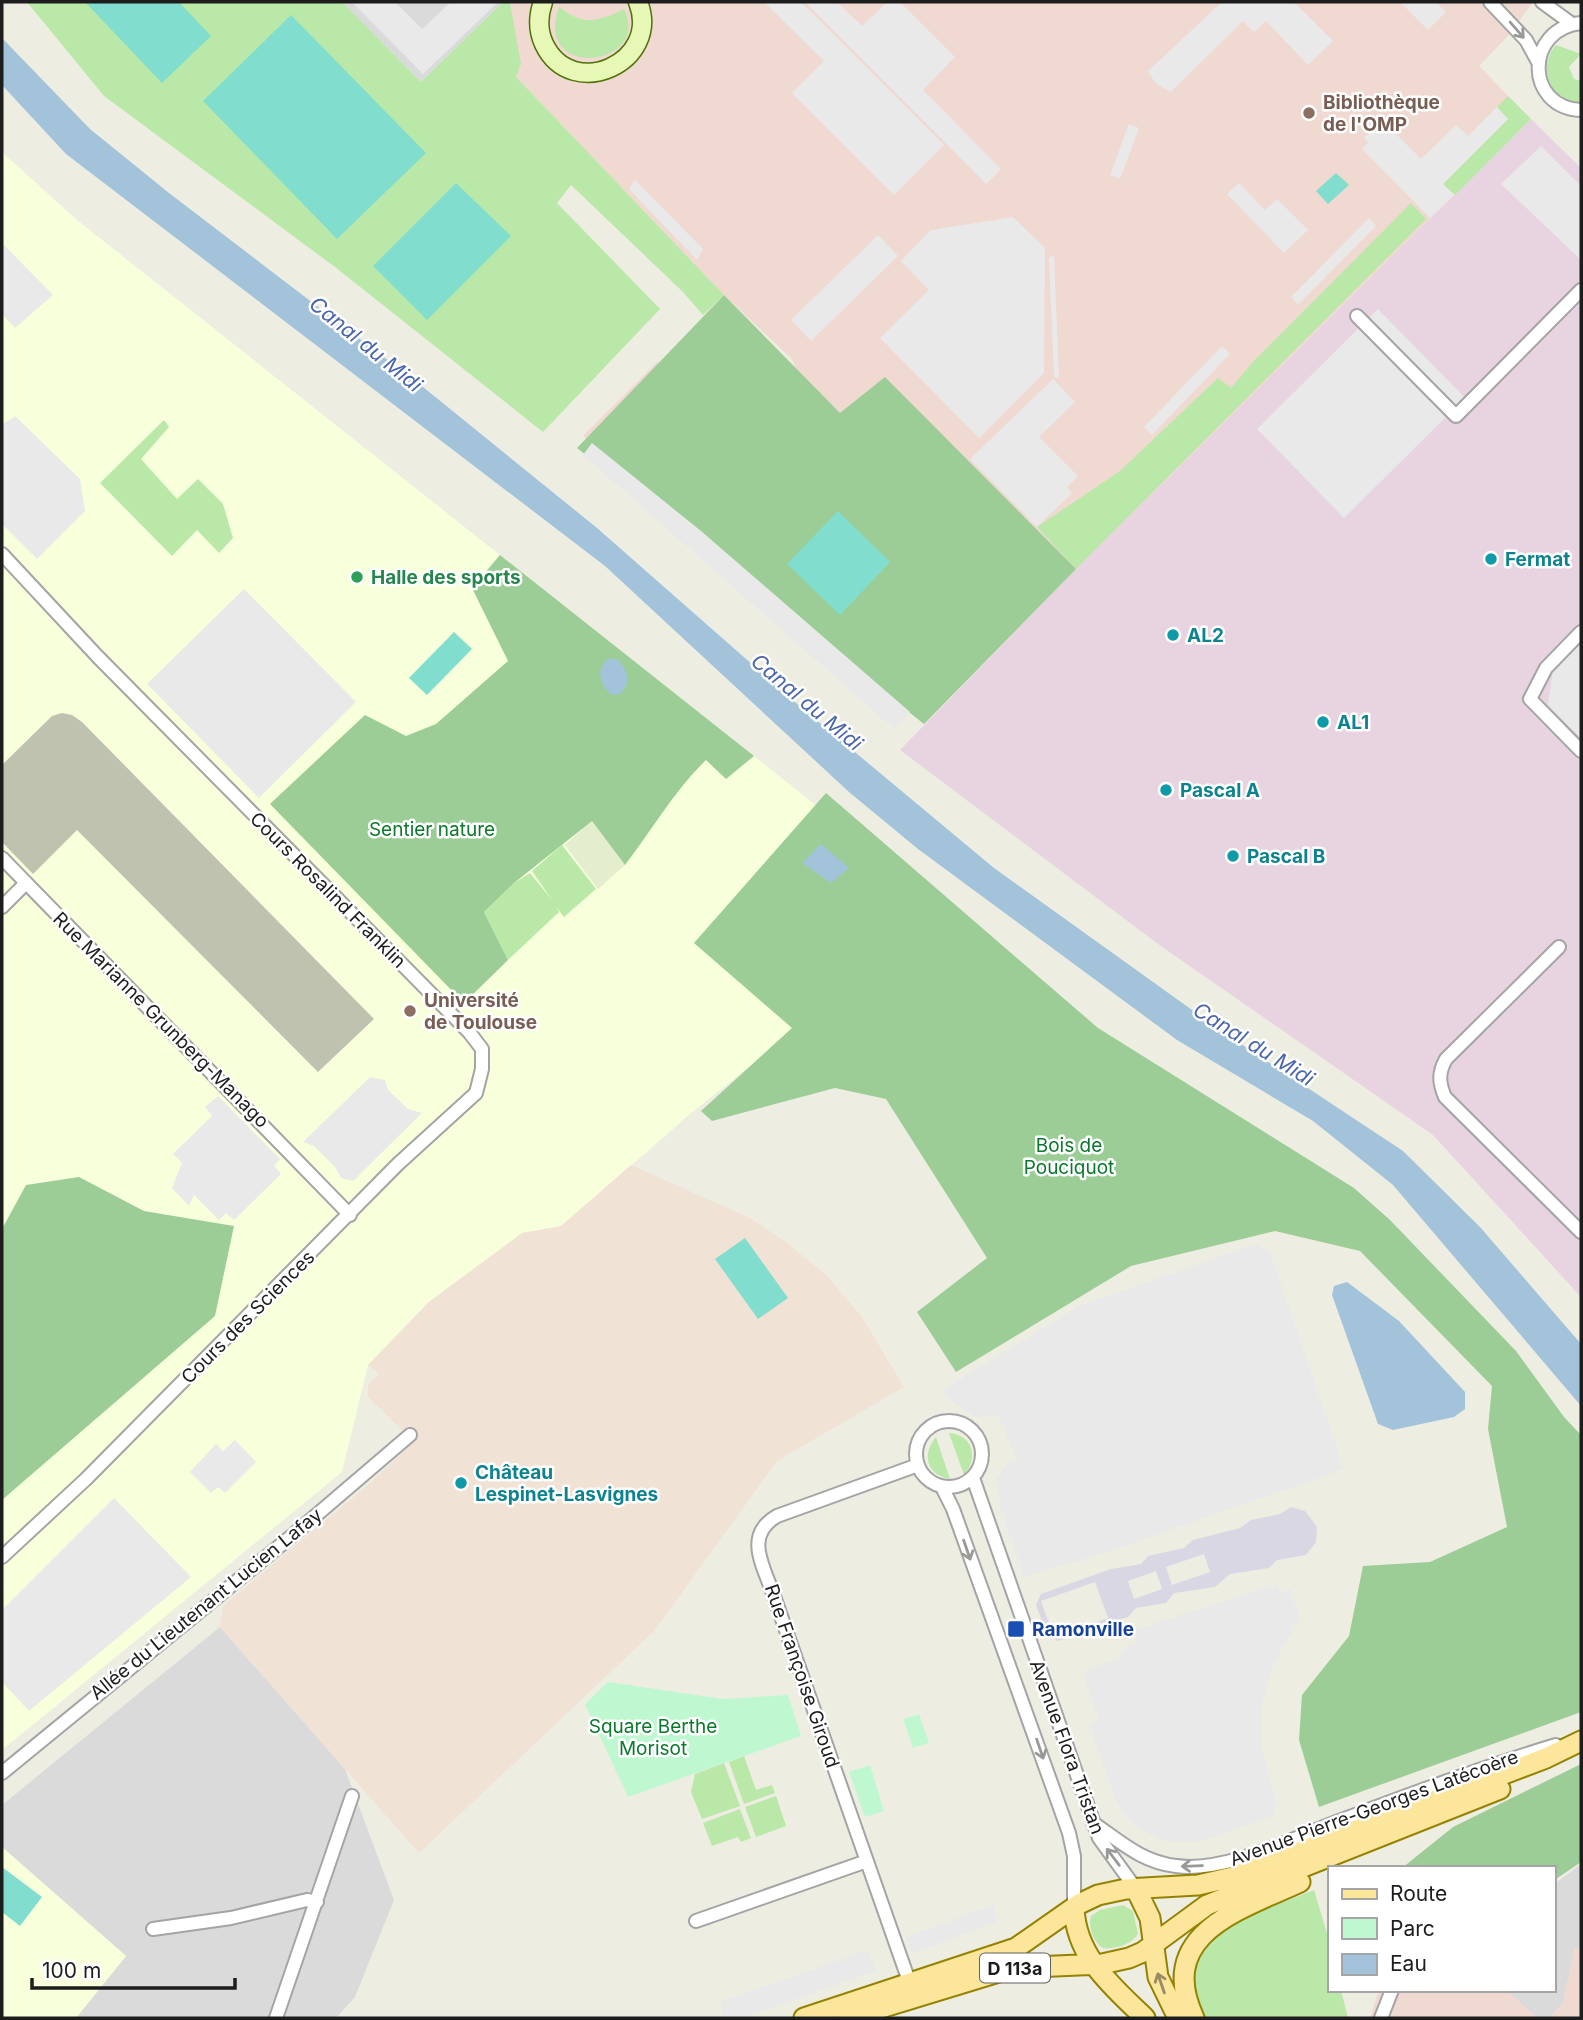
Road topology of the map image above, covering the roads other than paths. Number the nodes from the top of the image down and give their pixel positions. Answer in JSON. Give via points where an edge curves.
{"nodes":[{"id":1,"x":543,"y":2,"type":"edge"},
{"id":2,"x":1490,"y":2,"type":"edge"},
{"id":3,"x":1542,"y":2,"type":"edge"},
{"id":4,"x":640,"y":3,"type":"edge"},
{"id":5,"x":1577,"y":23,"type":"edge"},
{"id":6,"x":1538,"y":62,"type":"junction"},
{"id":7,"x":1581,"y":110,"type":"edge"},
{"id":8,"x":1581,"y":290,"type":"edge"},
{"id":9,"x":1357,"y":316,"type":"dead end"},
{"id":10,"x":2,"y":554,"type":"edge"},
{"id":11,"x":1581,"y":632,"type":"edge"},
{"id":12,"x":1581,"y":751,"type":"edge"},
{"id":13,"x":2,"y":858,"type":"edge"},
{"id":14,"x":26,"y":883,"type":"junction"},
{"id":15,"x":2,"y":907,"type":"edge"},
{"id":16,"x":1559,"y":947,"type":"dead end"},
{"id":17,"x":482,"y":1069,"type":"joint"},
{"id":18,"x":350,"y":1215,"type":"junction"},
{"id":19,"x":1581,"y":1232,"type":"edge"},
{"id":20,"x":410,"y":1435,"type":"dead end"},
{"id":21,"x":918,"y":1465,"type":"junction"},
{"id":22,"x":973,"y":1478,"type":"junction"},
{"id":23,"x":942,"y":1487,"type":"junction"},
{"id":24,"x":2,"y":1557,"type":"edge"},
{"id":25,"x":1581,"y":1739,"type":"edge"},
{"id":26,"x":1581,"y":1752,"type":"edge"},
{"id":27,"x":2,"y":1773,"type":"edge"},
{"id":28,"x":1492,"y":1792,"type":"junction"},
{"id":29,"x":352,"y":1796,"type":"dead end"},
{"id":30,"x":1093,"y":1822,"type":"junction"},
{"id":31,"x":867,"y":1861,"type":"junction"},
{"id":32,"x":1336,"y":1866,"type":"edge"},
{"id":33,"x":1328,"y":1869,"type":"edge"},
{"id":34,"x":1136,"y":1889,"type":"junction"},
{"id":35,"x":317,"y":1902,"type":"junction"},
{"id":36,"x":1074,"y":1908,"type":"junction"},
{"id":37,"x":696,"y":1921,"type":"dead end"},
{"id":38,"x":153,"y":1929,"type":"dead end"},
{"id":39,"x":1153,"y":1945,"type":"junction"},
{"id":40,"x":1093,"y":1965,"type":"junction"},
{"id":41,"x":911,"y":1984,"type":"junction"},
{"id":42,"x":1391,"y":1992,"type":"edge"},
{"id":43,"x":276,"y":2018,"type":"edge"},
{"id":44,"x":804,"y":2018,"type":"edge"},
{"id":45,"x":848,"y":2018,"type":"edge"},
{"id":46,"x":1145,"y":2018,"type":"edge"},
{"id":47,"x":1178,"y":2018,"type":"edge"},
{"id":48,"x":1194,"y":2018,"type":"edge"},
{"id":49,"x":1381,"y":2018,"type":"edge"}],
"edges":[{"from":1,"to":4,"type":"street","via":[[539,29],[547,49],[561,65],[587,74],[612,69],[629,56],[640,37]]},
{"from":2,"to":6,"type":"street","one_way":true,"via":[[1526,40]]},
{"from":3,"to":5,"type":"street"},
{"from":5,"to":6,"type":"street","via":[[1552,34]]},
{"from":6,"to":7,"type":"street","via":[[1547,93],[1565,107]]},
{"from":8,"to":9,"type":"street","via":[[1456,416]]},
{"from":10,"to":17,"type":"street","name":"Cours Rosalind Franklin","via":[[469,1032],[482,1049]]},
{"from":11,"to":12,"type":"street","via":[[1546,668],[1530,699]]},
{"from":13,"to":14,"type":"street","name":"Rue Marianne Grunberg-Manago"},
{"from":14,"to":15,"type":"street"},
{"from":14,"to":18,"type":"street","name":"Rue Marianne Grunberg-Manago"},
{"from":16,"to":19,"type":"street","via":[[1446,1059],[1440,1085],[1446,1097]]},
{"from":17,"to":18,"type":"street","name":"Cours des Sciences","via":[[476,1093]]},
{"from":18,"to":24,"type":"street","name":"Cours des Sciences"},
{"from":20,"to":27,"type":"street","name":"Allée du Lieutenant Lucien Lafay"},
{"from":21,"to":22,"type":"street","via":[[917,1445],[929,1428],[945,1421],[960,1423],[973,1431],[982,1447],[981,1464]]},
{"from":21,"to":23,"type":"street","via":[[929,1481]]},
{"from":21,"to":31,"type":"street","name":"Rue Françoise Giroud","via":[[777,1516],[761,1527],[757,1537]]},
{"from":22,"to":23,"type":"street","via":[[960,1486]]},
{"from":22,"to":30,"type":"street","name":"Avenue Flora Tristan"},
{"from":23,"to":36,"type":"street","name":"Avenue Flora Tristan","one_way":true,"via":[[1069,1833]]},
{"from":25,"to":30,"type":"street","name":"Avenue Pierre-Georges Latécoère","one_way":true,"via":[[1475,1771],[1210,1865],[1186,1867],[1149,1860]]},
{"from":25,"to":34,"type":"main road","name":"Avenue Pierre-Georges Latécoère","via":[[1233,1877],[1190,1886]]},
{"from":26,"to":28,"type":"main road","name":"Avenue Pierre-Georges Latécoère"},
{"from":28,"to":32,"type":"main road"},
{"from":28,"to":39,"type":"main road","name":"Avenue Pierre-Georges Latécoère","via":[[1207,1905]]},
{"from":29,"to":35,"type":"street"},
{"from":34,"to":30,"type":"street","name":"Avenue Flora Tristan","one_way":true,"via":[[1099,1838]]},
{"from":31,"to":37,"type":"street"},
{"from":31,"to":41,"type":"street","name":"Rue Françoise Giroud"},
{"from":33,"to":48,"type":"main road","via":[[1231,1914],[1199,1937],[1183,1976]]},
{"from":34,"to":36,"type":"main road","via":[[1098,1895]]},
{"from":34,"to":39,"type":"main road","via":[[1150,1917]]},
{"from":35,"to":38,"type":"street","via":[[307,1900],[231,1918]]},
{"from":35,"to":43,"type":"street"},
{"from":36,"to":40,"type":"main road","via":[[1080,1942]]},
{"from":36,"to":41,"type":"main road","number":"D 113a","via":[[1016,1948]]},
{"from":39,"to":40,"type":"main road","via":[[1120,1961]]},
{"from":47,"to":39,"type":"main road","one_way":true,"via":[[1158,1977]]},
{"from":40,"to":45,"type":"main road","number":"D 113a","via":[[1012,1968]]},
{"from":40,"to":46,"type":"main road"},
{"from":41,"to":44,"type":"main road","number":"D 113a"},
{"from":42,"to":49,"type":"street"}]}
